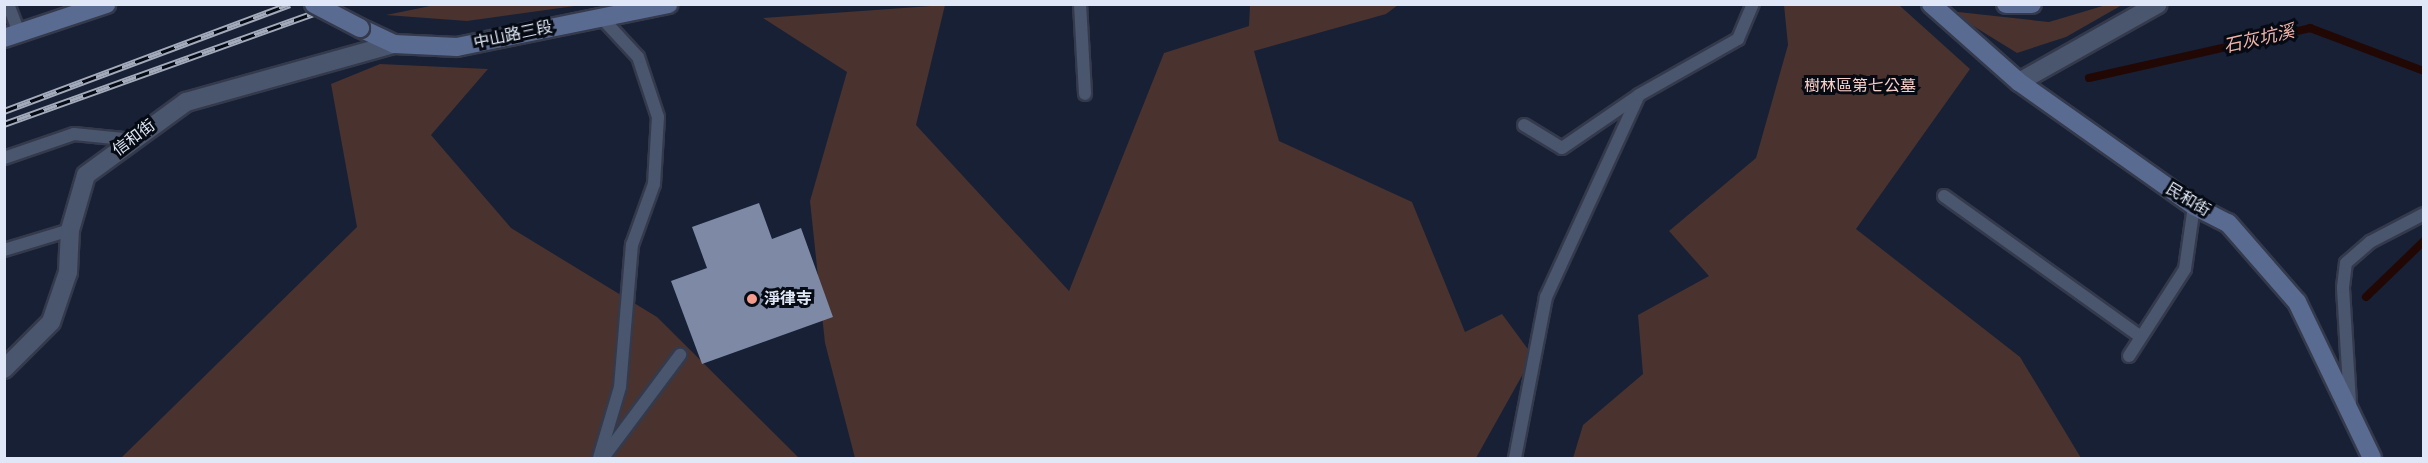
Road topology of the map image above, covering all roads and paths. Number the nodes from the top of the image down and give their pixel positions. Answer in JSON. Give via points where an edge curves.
{"nodes":[{"id":1,"x":8,"y":4,"type":"edge"},
{"id":2,"x":106,"y":4,"type":"edge"},
{"id":3,"x":314,"y":4,"type":"edge"},
{"id":4,"x":669,"y":4,"type":"edge"},
{"id":5,"x":1080,"y":4,"type":"edge"},
{"id":6,"x":1753,"y":4,"type":"edge"},
{"id":7,"x":1931,"y":4,"type":"edge"},
{"id":8,"x":2006,"y":4,"type":"edge"},
{"id":9,"x":2032,"y":4,"type":"edge"},
{"id":10,"x":2158,"y":4,"type":"edge"},
{"id":11,"x":601,"y":17,"type":"junction"},
{"id":12,"x":12,"y":35,"type":"edge"},
{"id":13,"x":394,"y":44,"type":"junction"},
{"id":14,"x":2019,"y":82,"type":"junction"},
{"id":15,"x":1085,"y":94,"type":"dead end"},
{"id":16,"x":1639,"y":95,"type":"junction"},
{"id":17,"x":1524,"y":125,"type":"dead end"},
{"id":18,"x":134,"y":140,"type":"junction"},
{"id":19,"x":4,"y":158,"type":"edge"},
{"id":20,"x":1944,"y":196,"type":"dead end"},
{"id":21,"x":2194,"y":206,"type":"junction"},
{"id":22,"x":2424,"y":214,"type":"edge"},
{"id":23,"x":70,"y":230,"type":"junction"},
{"id":24,"x":4,"y":250,"type":"edge"},
{"id":25,"x":2141,"y":337,"type":"junction"},
{"id":26,"x":680,"y":355,"type":"dead end"},
{"id":27,"x":2129,"y":356,"type":"dead end"},
{"id":28,"x":4,"y":369,"type":"edge"},
{"id":29,"x":2350,"y":410,"type":"junction"},
{"id":30,"x":601,"y":459,"type":"edge"},
{"id":31,"x":1515,"y":459,"type":"edge"},
{"id":32,"x":2372,"y":459,"type":"edge"}],
"edges":[{"from":1,"to":12,"type":"lane"},
{"from":2,"to":12,"type":"street"},
{"from":3,"to":13,"type":"street","name":"中山路三段","bridge":true},
{"from":4,"to":11,"type":"street","name":"中山路三段"},
{"from":5,"to":15,"type":"lane"},
{"from":6,"to":16,"type":"lane","via":[[1738,39]]},
{"from":7,"to":14,"type":"street","name":"民和街"},
{"from":8,"to":9,"type":"street"},
{"from":10,"to":14,"type":"street"},
{"from":11,"to":13,"type":"street","name":"中山路三段","via":[[458,47]]},
{"from":11,"to":30,"type":"lane","via":[[638,57],[658,117],[654,184],[632,245],[620,387]]},
{"from":13,"to":18,"type":"street","name":"信和街","via":[[186,102]]},
{"from":14,"to":21,"type":"street","name":"民和街"},
{"from":16,"to":17,"type":"lane","via":[[1562,148]]},
{"from":16,"to":31,"type":"lane","via":[[1546,297]]},
{"from":18,"to":19,"type":"lane","via":[[74,134]]},
{"from":18,"to":23,"type":"street","name":"信和街","via":[[86,175]]},
{"from":20,"to":25,"type":"lane"},
{"from":21,"to":25,"type":"lane","via":[[2185,269]]},
{"from":21,"to":29,"type":"street","name":"民和街","via":[[2228,223],[2297,302]]},
{"from":22,"to":29,"type":"lane","via":[[2370,242],[2346,263],[2343,287]]},
{"from":23,"to":24,"type":"lane"},
{"from":23,"to":28,"type":"street","name":"信和街","via":[[68,272],[51,322]]},
{"from":25,"to":27,"type":"lane"},
{"from":26,"to":30,"type":"lane"},
{"from":29,"to":32,"type":"street","name":"民和街"}]}
